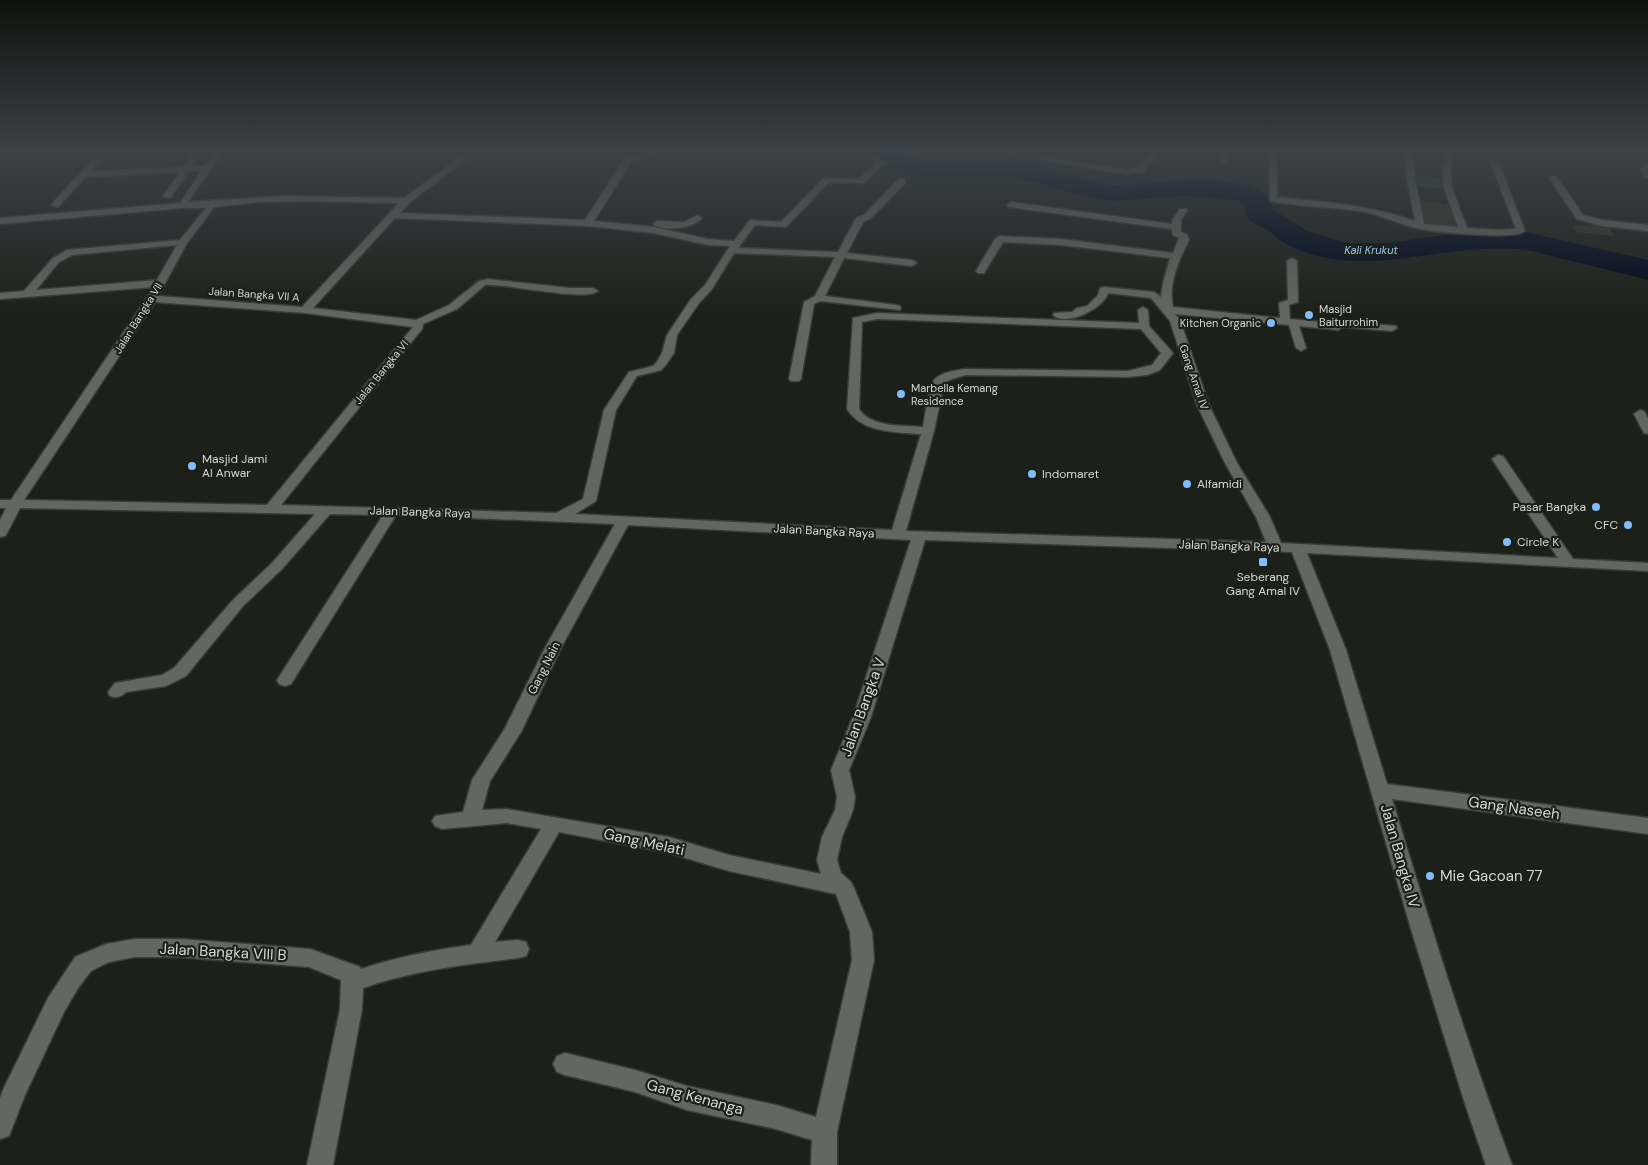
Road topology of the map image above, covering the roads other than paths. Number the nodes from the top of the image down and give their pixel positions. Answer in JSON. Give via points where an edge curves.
{"nodes":[{"id":1,"x":157,"y":207,"type":"edge"},
{"id":2,"x":210,"y":207,"type":"edge"},
{"id":3,"x":401,"y":207,"type":"edge"},
{"id":4,"x":598,"y":207,"type":"edge"},
{"id":5,"x":801,"y":207,"type":"edge"},
{"id":6,"x":876,"y":207,"type":"edge"},
{"id":7,"x":1029,"y":207,"type":"edge"},
{"id":8,"x":1347,"y":207,"type":"edge"},
{"id":9,"x":1416,"y":207,"type":"edge"},
{"id":10,"x":1455,"y":207,"type":"edge"},
{"id":11,"x":1512,"y":207,"type":"edge"},
{"id":12,"x":1573,"y":207,"type":"edge"},
{"id":13,"x":1183,"y":211,"type":"dead end"},
{"id":14,"x":395,"y":215,"type":"junction"},
{"id":15,"x":698,"y":218,"type":"dead end"},
{"id":16,"x":0,"y":221,"type":"edge"},
{"id":17,"x":588,"y":223,"type":"junction"},
{"id":18,"x":1420,"y":226,"type":"junction"},
{"id":19,"x":1176,"y":227,"type":"junction"},
{"id":20,"x":632,"y":228,"type":"junction"},
{"id":21,"x":1648,"y":228,"type":"edge"},
{"id":22,"x":1464,"y":230,"type":"junction"},
{"id":23,"x":183,"y":242,"type":"junction"},
{"id":24,"x":733,"y":247,"type":"junction"},
{"id":25,"x":842,"y":255,"type":"junction"},
{"id":26,"x":1175,"y":256,"type":"junction"},
{"id":27,"x":1292,"y":261,"type":"dead end"},
{"id":28,"x":912,"y":263,"type":"dead end"},
{"id":29,"x":981,"y":272,"type":"dead end"},
{"id":30,"x":161,"y":282,"type":"junction"},
{"id":31,"x":593,"y":291,"type":"dead end"},
{"id":32,"x":27,"y":294,"type":"junction"},
{"id":33,"x":0,"y":296,"type":"edge"},
{"id":34,"x":819,"y":298,"type":"junction"},
{"id":35,"x":152,"y":299,"type":"junction"},
{"id":36,"x":305,"y":310,"type":"junction"},
{"id":37,"x":1143,"y":310,"type":"dead end"},
{"id":38,"x":1168,"y":310,"type":"junction"},
{"id":39,"x":1289,"y":322,"type":"junction"},
{"id":40,"x":417,"y":323,"type":"junction"},
{"id":41,"x":1144,"y":326,"type":"junction"},
{"id":42,"x":1392,"y":328,"type":"dead end"},
{"id":43,"x":1301,"y":348,"type":"dead end"},
{"id":44,"x":795,"y":379,"type":"dead end"},
{"id":45,"x":1640,"y":414,"type":"dead end"},
{"id":46,"x":928,"y":430,"type":"junction"},
{"id":47,"x":1648,"y":430,"type":"edge"},
{"id":48,"x":1498,"y":459,"type":"dead end"},
{"id":49,"x":0,"y":504,"type":"edge"},
{"id":50,"x":15,"y":504,"type":"junction"},
{"id":51,"x":271,"y":508,"type":"junction"},
{"id":52,"x":326,"y":510,"type":"junction"},
{"id":53,"x":392,"y":511,"type":"junction"},
{"id":54,"x":559,"y":517,"type":"junction"},
{"id":55,"x":624,"y":520,"type":"junction"},
{"id":56,"x":0,"y":533,"type":"edge"},
{"id":57,"x":898,"y":535,"type":"junction"},
{"id":58,"x":919,"y":536,"type":"junction"},
{"id":59,"x":1275,"y":548,"type":"junction"},
{"id":60,"x":1298,"y":548,"type":"junction"},
{"id":61,"x":1568,"y":562,"type":"junction"},
{"id":62,"x":1648,"y":567,"type":"edge"},
{"id":63,"x":285,"y":680,"type":"dead end"},
{"id":64,"x":116,"y":692,"type":"dead end"},
{"id":65,"x":1380,"y":790,"type":"junction"},
{"id":66,"x":470,"y":818,"type":"junction"},
{"id":67,"x":442,"y":821,"type":"dead end"},
{"id":68,"x":554,"y":824,"type":"junction"},
{"id":69,"x":1648,"y":826,"type":"edge"},
{"id":70,"x":844,"y":888,"type":"junction"},
{"id":71,"x":518,"y":949,"type":"dead end"},
{"id":72,"x":477,"y":954,"type":"junction"},
{"id":73,"x":352,"y":982,"type":"junction"},
{"id":74,"x":565,"y":1064,"type":"dead end"},
{"id":75,"x":0,"y":1127,"type":"edge"},
{"id":76,"x":825,"y":1132,"type":"junction"},
{"id":77,"x":320,"y":1165,"type":"edge"},
{"id":78,"x":824,"y":1165,"type":"edge"},
{"id":79,"x":1499,"y":1165,"type":"edge"}],
"edges":[{"from":1,"to":16,"type":"street"},
{"from":2,"to":23,"type":"street","name":"Jalan Bangka VII"},
{"from":3,"to":14,"type":"street","name":"Jalan Bangka VII A"},
{"from":4,"to":17,"type":"street"},
{"from":5,"to":24,"type":"street","via":[[784,225],[753,222]]},
{"from":6,"to":25,"type":"street","via":[[859,220]]},
{"from":7,"to":19,"type":"street"},
{"from":8,"to":18,"type":"street","via":[[1387,214]]},
{"from":9,"to":18,"type":"street"},
{"from":10,"to":22,"type":"street"},
{"from":11,"to":22,"type":"street","via":[[1521,231]]},
{"from":12,"to":21,"type":"street","via":[[1580,217],[1601,223]]},
{"from":13,"to":19,"type":"street"},
{"from":14,"to":17,"type":"street"},
{"from":14,"to":36,"type":"street","name":"Jalan Bangka VII A"},
{"from":15,"to":20,"type":"street","via":[[688,224]]},
{"from":17,"to":20,"type":"street"},
{"from":18,"to":22,"type":"street"},
{"from":19,"to":26,"type":"street","via":[[1176,233],[1184,237]]},
{"from":20,"to":24,"type":"street"},
{"from":23,"to":30,"type":"street","name":"Jalan Bangka VII"},
{"from":23,"to":32,"type":"street","via":[[70,252],[56,260]]},
{"from":24,"to":25,"type":"street"},
{"from":24,"to":54,"type":"street","via":[[709,287],[695,301],[672,335],[668,353],[661,364],[633,374],[610,410],[589,501]]},
{"from":25,"to":28,"type":"street"},
{"from":25,"to":34,"type":"street"},
{"from":26,"to":29,"type":"street","via":[[1000,238]]},
{"from":26,"to":38,"type":"street","via":[[1166,301]]},
{"from":27,"to":39,"type":"street","via":[[1293,302],[1284,304]]},
{"from":30,"to":32,"type":"street"},
{"from":30,"to":35,"type":"street","name":"Jalan Bangka VII"},
{"from":31,"to":40,"type":"street","via":[[488,282],[453,307]]},
{"from":32,"to":33,"type":"street"},
{"from":34,"to":38,"type":"street","via":[[912,310],[1074,315],[1094,306],[1104,290],[1154,295]]},
{"from":34,"to":44,"type":"street","via":[[809,302]]},
{"from":35,"to":36,"type":"street","name":"Jalan Bangka VII A"},
{"from":35,"to":50,"type":"street","name":"Jalan Bangka VII"},
{"from":36,"to":40,"type":"street","name":"Jalan Bangka VI"},
{"from":37,"to":41,"type":"street"},
{"from":38,"to":39,"type":"street"},
{"from":38,"to":59,"type":"street","name":"Gang Amal IV","via":[[1175,320],[1203,405],[1231,464],[1263,517]]},
{"from":39,"to":42,"type":"street"},
{"from":39,"to":43,"type":"street"},
{"from":40,"to":51,"type":"street","name":"Jalan Bangka VI","via":[[418,328]]},
{"from":41,"to":46,"type":"street","via":[[1167,353],[1162,365],[1150,371],[1128,374],[953,374],[939,382]]},
{"from":41,"to":46,"type":"street","via":[[877,316],[856,320],[855,414],[875,425]]},
{"from":45,"to":47,"type":"street"},
{"from":46,"to":57,"type":"street"},
{"from":48,"to":61,"type":"street"},
{"from":49,"to":50,"type":"street","name":"Jalan Bangka Raya"},
{"from":50,"to":51,"type":"street","name":"Jalan Bangka Raya"},
{"from":50,"to":56,"type":"street","name":"Jalan Bangka VII"},
{"from":51,"to":52,"type":"street","name":"Jalan Bangka Raya"},
{"from":52,"to":53,"type":"street","name":"Jalan Bangka Raya"},
{"from":52,"to":64,"type":"street","via":[[277,566],[238,603],[180,672],[166,680],[130,685]]},
{"from":53,"to":54,"type":"street","name":"Jalan Bangka Raya"},
{"from":53,"to":63,"type":"street"},
{"from":54,"to":55,"type":"street","name":"Jalan Bangka Raya"},
{"from":55,"to":57,"type":"street","name":"Jalan Bangka Raya"},
{"from":55,"to":66,"type":"street","name":"Gang Nain","via":[[554,646],[512,732],[481,780]]},
{"from":57,"to":58,"type":"street","name":"Jalan Bangka Raya"},
{"from":58,"to":59,"type":"street","name":"Jalan Bangka Raya"},
{"from":58,"to":70,"type":"street","name":"Jalan Bangka V","via":[[862,717],[840,770],[846,797],[827,860],[832,878]]},
{"from":59,"to":60,"type":"street","name":"Jalan Bangka Raya"},
{"from":60,"to":61,"type":"street","name":"Jalan Bangka Raya"},
{"from":60,"to":65,"type":"street","name":"Jalan Bangka IV","via":[[1338,650]]},
{"from":61,"to":62,"type":"street","name":"Jalan Bangka Raya"},
{"from":65,"to":69,"type":"street","name":"Gang Naseeh"},
{"from":65,"to":79,"type":"street","name":"Jalan Bangka IV","via":[[1421,929]]},
{"from":66,"to":67,"type":"street","name":"Gang Melati"},
{"from":66,"to":68,"type":"street","name":"Gang Melati","via":[[507,816]]},
{"from":68,"to":70,"type":"street","name":"Gang Melati","via":[[669,846],[729,863]]},
{"from":68,"to":72,"type":"street"},
{"from":70,"to":76,"type":"street","name":"Jalan Bangka V","via":[[861,932],[863,960]]},
{"from":71,"to":72,"type":"street"},
{"from":72,"to":73,"type":"street","via":[[414,963]]},
{"from":73,"to":75,"type":"street","name":"Jalan Bangka VIII B","via":[[352,974],[310,958],[180,948],[106,952],[83,964],[70,981]]},
{"from":73,"to":77,"type":"street","via":[[351,1009]]},
{"from":74,"to":76,"type":"street","name":"Gang Kenanga"},
{"from":76,"to":78,"type":"street","name":"Jalan Bangka V"}]}
